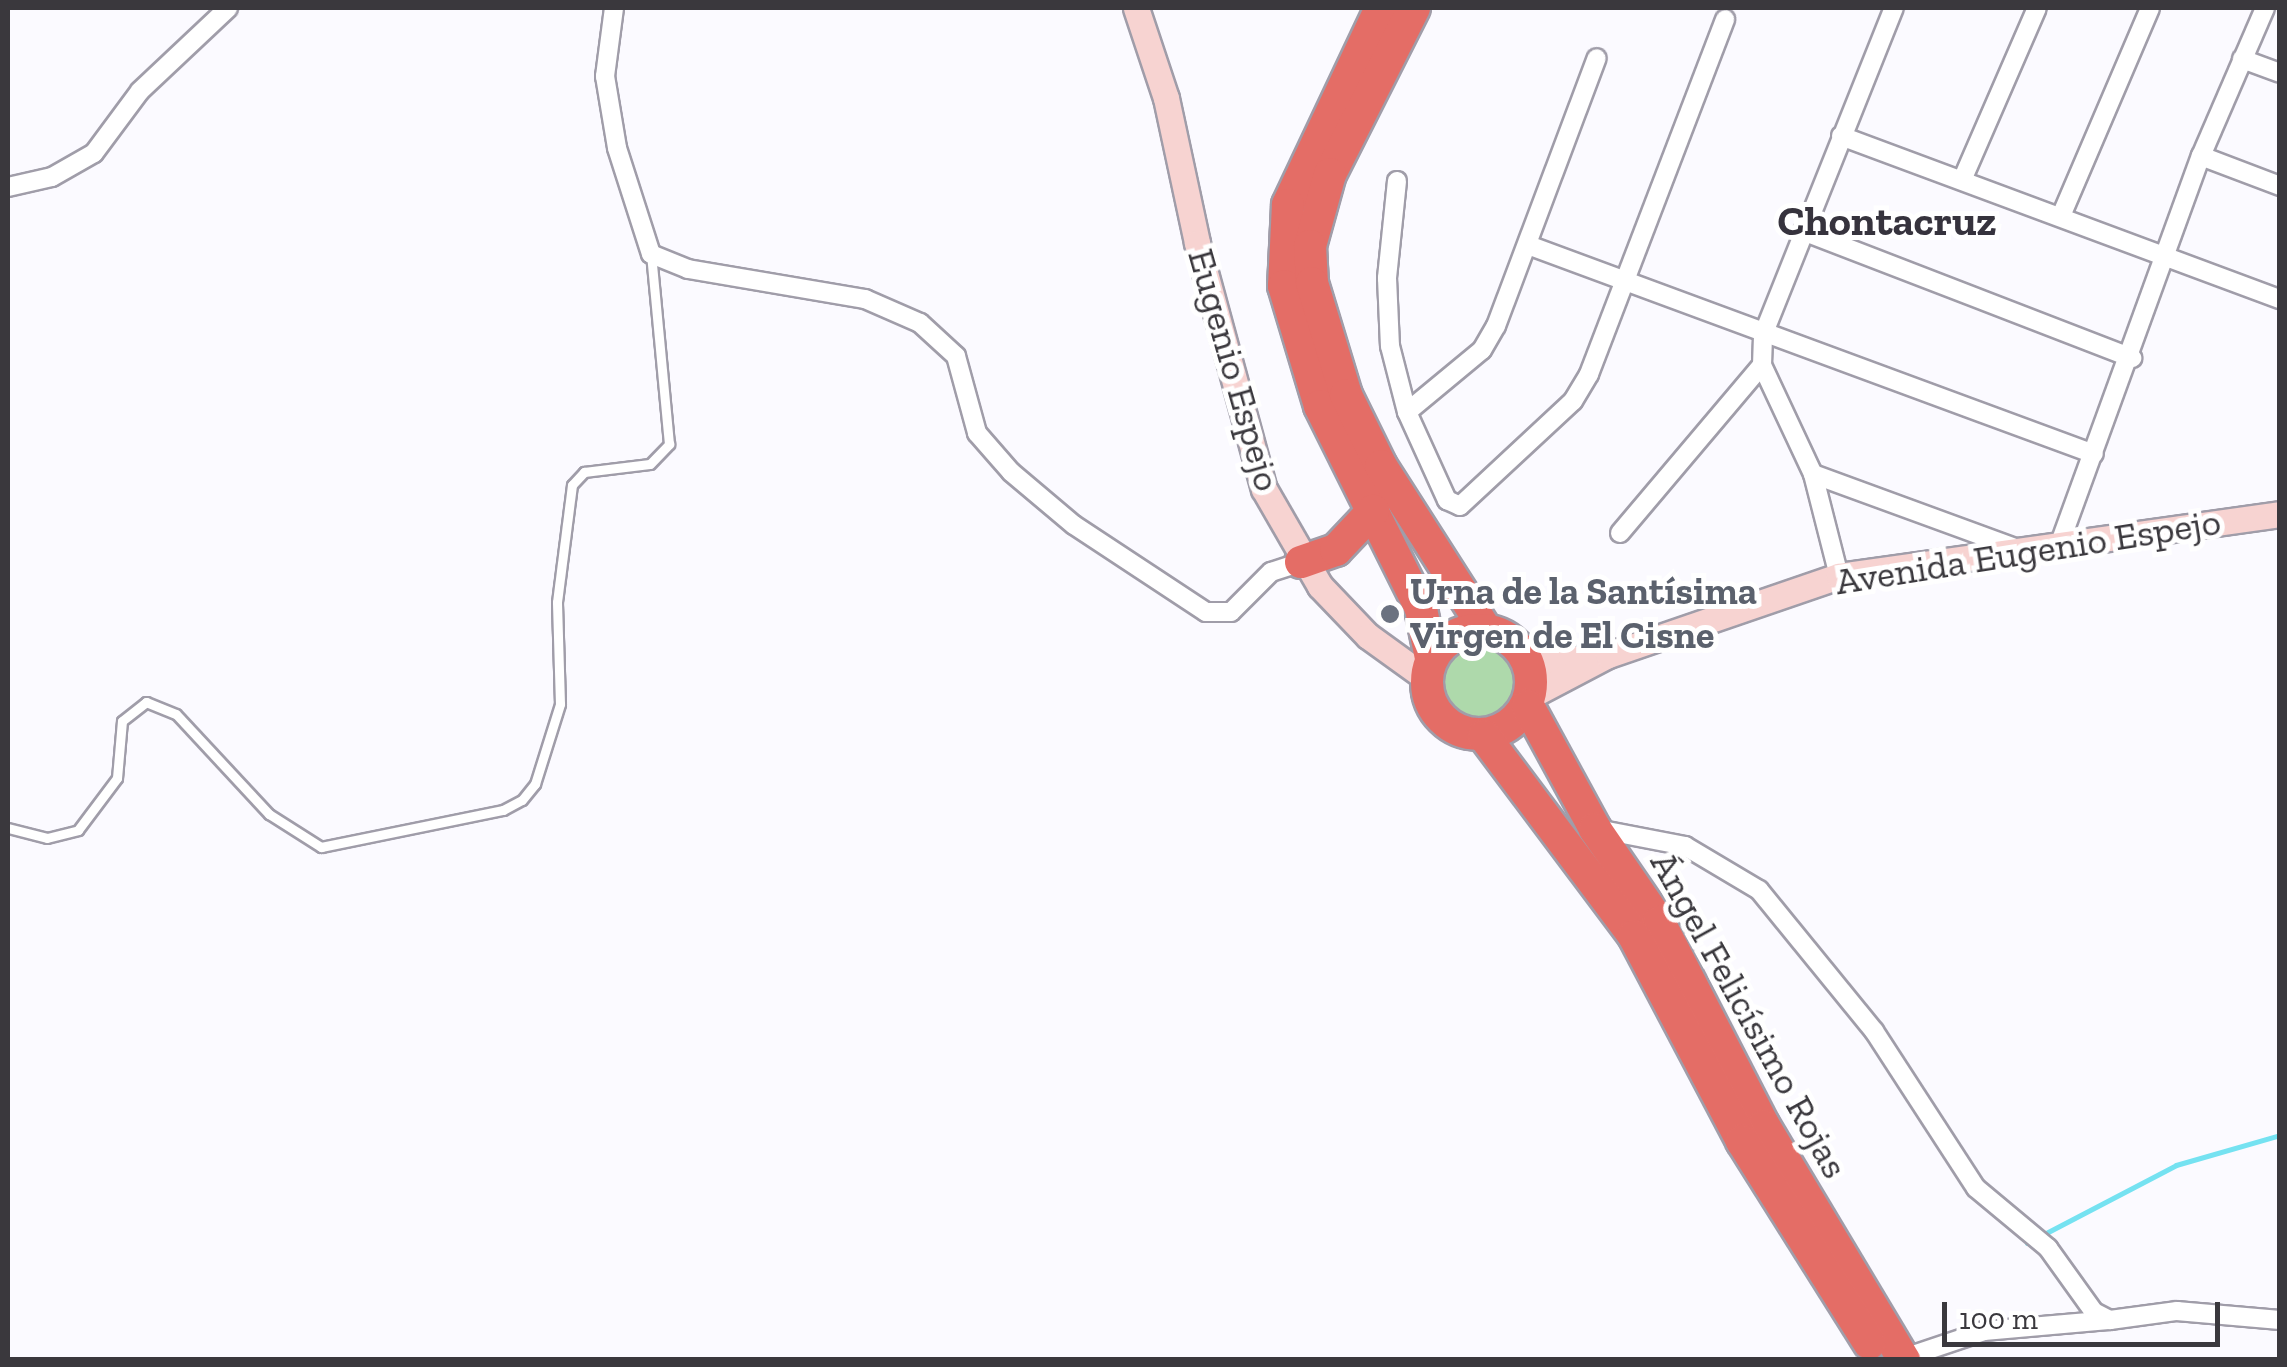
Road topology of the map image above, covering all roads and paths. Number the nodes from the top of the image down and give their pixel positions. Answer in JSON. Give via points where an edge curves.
{"nodes":[{"id":1,"x":228,"y":8,"type":"edge"},
{"id":2,"x":614,"y":8,"type":"edge"},
{"id":3,"x":1136,"y":8,"type":"edge"},
{"id":4,"x":1381,"y":8,"type":"edge"},
{"id":5,"x":1414,"y":8,"type":"edge"},
{"id":6,"x":1894,"y":8,"type":"edge"},
{"id":7,"x":2038,"y":8,"type":"edge"},
{"id":8,"x":2150,"y":8,"type":"edge"},
{"id":9,"x":2265,"y":8,"type":"edge"},
{"id":10,"x":1725,"y":19,"type":"dead end"},
{"id":11,"x":1597,"y":58,"type":"dead end"},
{"id":12,"x":2242,"y":59,"type":"junction"},
{"id":13,"x":2280,"y":73,"type":"edge"},
{"id":14,"x":1841,"y":136,"type":"junction"},
{"id":15,"x":2201,"y":156,"type":"junction"},
{"id":16,"x":1963,"y":178,"type":"junction"},
{"id":17,"x":1397,"y":182,"type":"dead end"},
{"id":18,"x":8,"y":186,"type":"edge"},
{"id":19,"x":2280,"y":186,"type":"edge"},
{"id":20,"x":2061,"y":216,"type":"junction"},
{"id":21,"x":1803,"y":230,"type":"junction"},
{"id":22,"x":1528,"y":245,"type":"junction"},
{"id":23,"x":651,"y":254,"type":"junction"},
{"id":24,"x":2164,"y":256,"type":"junction"},
{"id":25,"x":1625,"y":282,"type":"junction"},
{"id":26,"x":2280,"y":299,"type":"edge"},
{"id":27,"x":1763,"y":335,"type":"junction"},
{"id":28,"x":2132,"y":358,"type":"junction"},
{"id":29,"x":1762,"y":365,"type":"junction"},
{"id":30,"x":1407,"y":412,"type":"junction"},
{"id":31,"x":2094,"y":454,"type":"junction"},
{"id":32,"x":1813,"y":474,"type":"junction"},
{"id":33,"x":1373,"y":511,"type":"junction"},
{"id":34,"x":2280,"y":514,"type":"edge"},
{"id":35,"x":1620,"y":533,"type":"dead end"},
{"id":36,"x":2062,"y":540,"type":"junction"},
{"id":37,"x":2018,"y":549,"type":"junction"},
{"id":38,"x":1300,"y":562,"type":"junction"},
{"id":39,"x":1839,"y":576,"type":"junction"},
{"id":40,"x":1486,"y":630,"type":"junction"},
{"id":41,"x":1429,"y":668,"type":"junction"},
{"id":42,"x":1530,"y":689,"type":"junction"},
{"id":43,"x":1484,"y":736,"type":"junction"},
{"id":44,"x":8,"y":828,"type":"edge"},
{"id":45,"x":1594,"y":829,"type":"junction"},
{"id":46,"x":1734,"y":1098,"type":"junction"},
{"id":47,"x":2110,"y":1320,"type":"junction"},
{"id":48,"x":2280,"y":1320,"type":"edge"},
{"id":49,"x":1896,"y":1359,"type":"edge"}],
"edges":[{"from":1,"to":18,"type":"street","via":[[140,91],[94,152],[52,178]]},
{"from":2,"to":23,"type":"street","via":[[605,76],[618,148]]},
{"from":3,"to":38,"type":"main road","name":"Eugenio Espejo","via":[[1166,98],[1258,470]]},
{"from":4,"to":33,"type":"highway","via":[[1304,163],[1282,244],[1300,350]]},
{"from":5,"to":40,"type":"highway","via":[[1330,174],[1310,246],[1312,283],[1346,395],[1381,466]]},
{"from":6,"to":14,"type":"street"},
{"from":7,"to":16,"type":"street"},
{"from":8,"to":20,"type":"street"},
{"from":9,"to":12,"type":"street"},
{"from":10,"to":25,"type":"street"},
{"from":11,"to":22,"type":"street"},
{"from":12,"to":13,"type":"street"},
{"from":12,"to":15,"type":"street"},
{"from":14,"to":16,"type":"street"},
{"from":14,"to":21,"type":"street"},
{"from":15,"to":19,"type":"street"},
{"from":15,"to":24,"type":"street"},
{"from":16,"to":20,"type":"street"},
{"from":17,"to":30,"type":"street","via":[[1388,311]]},
{"from":20,"to":24,"type":"street"},
{"from":21,"to":27,"type":"street"},
{"from":21,"to":28,"type":"street"},
{"from":22,"to":25,"type":"street"},
{"from":22,"to":30,"type":"street","via":[[1482,350]]},
{"from":23,"to":38,"type":"street","via":[[688,269],[865,299],[920,323],[956,356],[977,433],[1011,472],[1074,525],[1206,612],[1231,612],[1271,572]]},
{"from":23,"to":44,"type":"lane","via":[[669,444],[656,462],[584,472],[572,486],[557,602],[560,704],[534,784],[522,800],[503,810],[321,847],[268,814],[176,714],[146,702],[122,721],[117,778],[78,830],[47,838]]},
{"from":24,"to":26,"type":"street"},
{"from":24,"to":28,"type":"street"},
{"from":25,"to":27,"type":"street"},
{"from":25,"to":30,"type":"street","via":[[1573,402],[1471,502],[1454,506],[1447,500]]},
{"from":27,"to":29,"type":"street"},
{"from":27,"to":31,"type":"street"},
{"from":28,"to":31,"type":"street"},
{"from":29,"to":32,"type":"street"},
{"from":29,"to":35,"type":"street"},
{"from":31,"to":36,"type":"street"},
{"from":32,"to":37,"type":"street"},
{"from":32,"to":39,"type":"street"},
{"from":33,"to":38,"type":"highway","via":[[1336,550]]},
{"from":33,"to":41,"type":"highway","via":[[1421,609]]},
{"from":34,"to":36,"type":"main road","name":"Avenida Eugenio Espejo"},
{"from":36,"to":37,"type":"main road","name":"Avenida Eugenio Espejo"},
{"from":37,"to":39,"type":"main road","name":"Avenida Eugenio Espejo"},
{"from":38,"to":41,"type":"main road","name":"Eugenio Espejo","via":[[1368,636]]},
{"from":39,"to":42,"type":"main road","name":"Avenida Eugenio Espejo"},
{"from":40,"to":41,"type":"highway","via":[[1454,635]]},
{"from":40,"to":42,"type":"highway","via":[[1514,644]]},
{"from":41,"to":43,"type":"highway","via":[[1438,714]]},
{"from":42,"to":43,"type":"highway","via":[[1505,728]]},
{"from":42,"to":45,"type":"highway","name":"Ángel Felicísimo Rojas"},
{"from":43,"to":46,"type":"highway","name":"Ángel Felicísimo Rojas","via":[[1634,936]]},
{"from":45,"to":46,"type":"highway","name":"Ángel Felicísimo Rojas","via":[[1659,922]]},
{"from":45,"to":47,"type":"street","via":[[1685,846],[1758,890],[1874,1031],[1976,1188],[2048,1248],[2084,1304]]},
{"from":46,"to":49,"type":"highway","name":"Ángel Felicísimo Rojas"},
{"from":47,"to":48,"type":"street","via":[[2177,1311]]},
{"from":47,"to":49,"type":"street","via":[[1984,1330]]}]}
